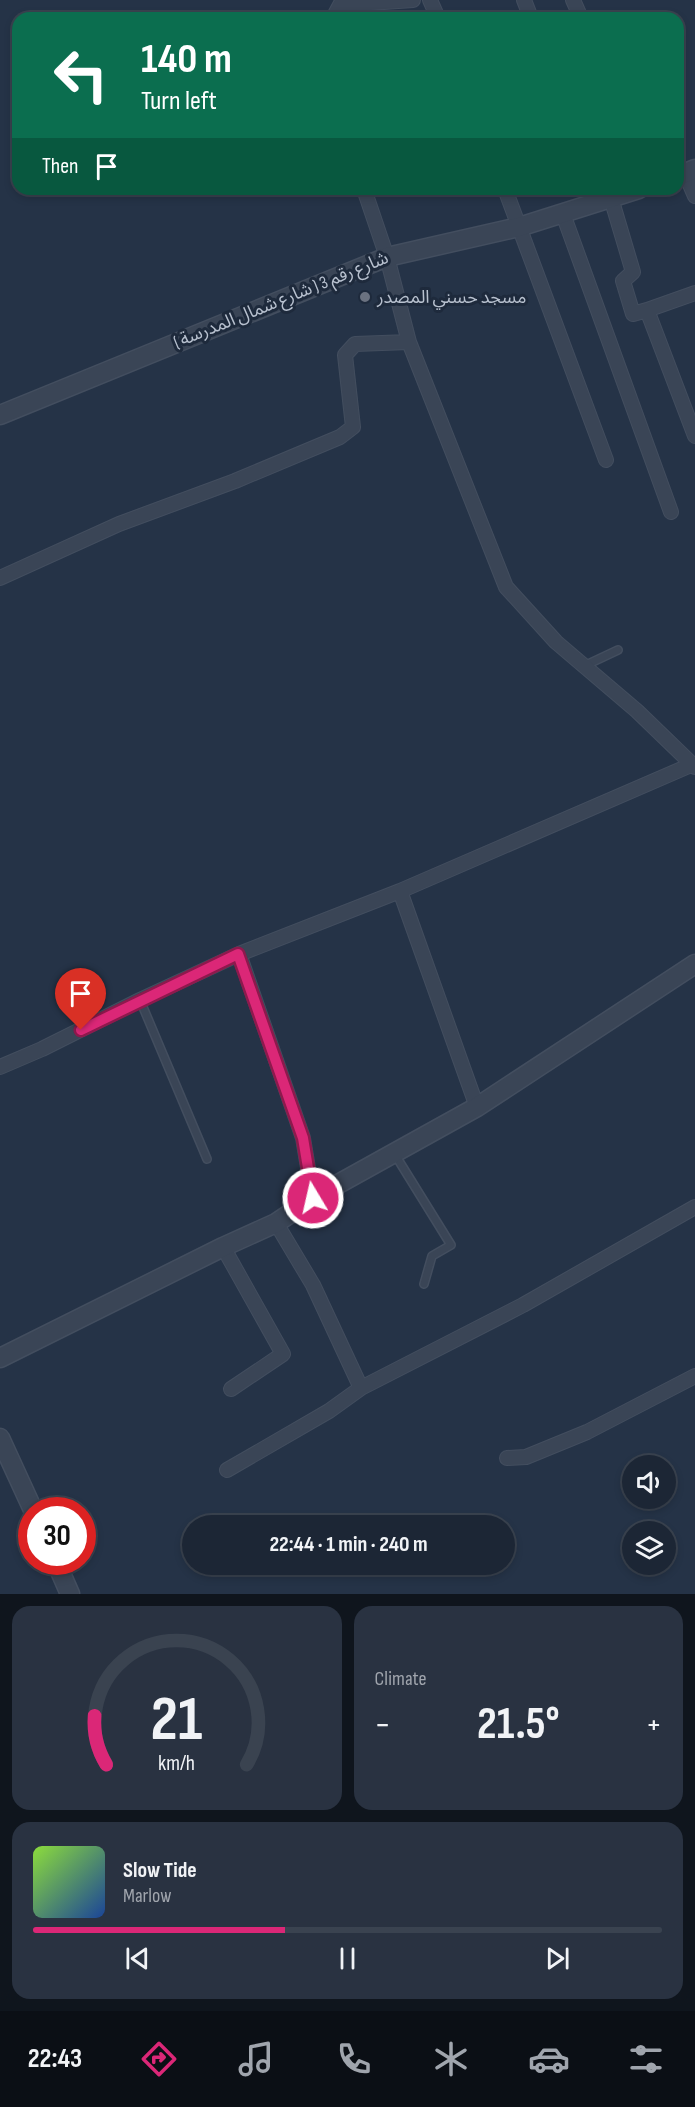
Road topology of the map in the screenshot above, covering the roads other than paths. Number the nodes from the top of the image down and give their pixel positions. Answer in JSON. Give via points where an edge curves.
{"nodes":[{"id":1,"x":413,"y":0,"type":"edge"},
{"id":2,"x":336,"y":12,"type":"edge"},
{"id":3,"x":686,"y":173,"type":"edge"},
{"id":4,"x":366,"y":195,"type":"edge"},
{"id":5,"x":507,"y":195,"type":"edge"},
{"id":6,"x":695,"y":195,"type":"edge"},
{"id":7,"x":603,"y":196,"type":"edge"},
{"id":8,"x":563,"y":214,"type":"junction"},
{"id":9,"x":519,"y":227,"type":"junction"},
{"id":10,"x":387,"y":257,"type":"junction"},
{"id":11,"x":695,"y":293,"type":"edge"},
{"id":12,"x":647,"y":310,"type":"junction"},
{"id":13,"x":409,"y":342,"type":"junction"},
{"id":14,"x":0,"y":415,"type":"edge"},
{"id":15,"x":695,"y":436,"type":"edge"},
{"id":16,"x":606,"y":460,"type":"dead end"},
{"id":17,"x":671,"y":512,"type":"dead end"},
{"id":18,"x":0,"y":578,"type":"edge"},
{"id":19,"x":618,"y":650,"type":"dead end"},
{"id":20,"x":584,"y":666,"type":"junction"},
{"id":21,"x":693,"y":766,"type":"edge"},
{"id":22,"x":400,"y":891,"type":"junction"},
{"id":23,"x":238,"y":954,"type":"junction"},
{"id":24,"x":695,"y":964,"type":"edge"},
{"id":25,"x":140,"y":1000,"type":"junction"},
{"id":26,"x":0,"y":1067,"type":"edge"},
{"id":27,"x":477,"y":1107,"type":"junction"},
{"id":28,"x":394,"y":1153,"type":"junction"},
{"id":29,"x":207,"y":1159,"type":"dead end"},
{"id":30,"x":313,"y":1198,"type":"junction"},
{"id":31,"x":695,"y":1207,"type":"edge"},
{"id":32,"x":276,"y":1223,"type":"junction"},
{"id":33,"x":223,"y":1247,"type":"junction"},
{"id":34,"x":424,"y":1284,"type":"dead end"},
{"id":35,"x":0,"y":1358,"type":"edge"},
{"id":36,"x":695,"y":1376,"type":"edge"},
{"id":37,"x":361,"y":1388,"type":"junction"},
{"id":38,"x":231,"y":1389,"type":"dead end"},
{"id":39,"x":0,"y":1438,"type":"edge"},
{"id":40,"x":507,"y":1458,"type":"dead end"},
{"id":41,"x":227,"y":1470,"type":"dead end"},
{"id":42,"x":27,"y":1497,"type":"edge"},
{"id":43,"x":62,"y":1575,"type":"edge"},
{"id":44,"x":70,"y":1594,"type":"edge"}],
"edges":[{"from":1,"to":2,"type":"street","via":[[340,5]]},
{"from":3,"to":6,"type":"street"},
{"from":4,"to":10,"type":"street"},
{"from":5,"to":9,"type":"street"},
{"from":7,"to":8,"type":"street","name":"شارع رقم 3 ( شارع شمال المدرسة )"},
{"from":7,"to":12,"type":"street","via":[[633,272],[622,281],[633,314]]},
{"from":8,"to":9,"type":"street","name":"شارع رقم 3 ( شارع شمال المدرسة )"},
{"from":8,"to":17,"type":"street"},
{"from":9,"to":10,"type":"street","name":"شارع رقم 3 ( شارع شمال المدرسة )"},
{"from":9,"to":16,"type":"street"},
{"from":10,"to":13,"type":"street"},
{"from":10,"to":14,"type":"street","name":"شارع رقم 3 ( شارع شمال المدرسة )"},
{"from":11,"to":12,"type":"street"},
{"from":12,"to":15,"type":"street"},
{"from":13,"to":18,"type":"street","via":[[355,344],[345,355],[353,427],[340,437],[119,524]]},
{"from":13,"to":20,"type":"street","via":[[506,587],[556,642]]},
{"from":19,"to":20,"type":"lane"},
{"from":20,"to":21,"type":"street"},
{"from":21,"to":22,"type":"street"},
{"from":22,"to":23,"type":"street"},
{"from":22,"to":27,"type":"street"},
{"from":23,"to":25,"type":"street"},
{"from":23,"to":30,"type":"street","via":[[303,1138]]},
{"from":24,"to":27,"type":"street"},
{"from":25,"to":26,"type":"street"},
{"from":25,"to":29,"type":"lane"},
{"from":27,"to":28,"type":"street"},
{"from":28,"to":30,"type":"street"},
{"from":28,"to":34,"type":"lane","via":[[451,1245],[432,1256]]},
{"from":30,"to":32,"type":"street"},
{"from":31,"to":37,"type":"street","via":[[523,1305]]},
{"from":32,"to":33,"type":"street"},
{"from":32,"to":37,"type":"street","via":[[313,1285]]},
{"from":33,"to":35,"type":"street"},
{"from":33,"to":38,"type":"street","via":[[283,1354]]},
{"from":36,"to":40,"type":"street","via":[[587,1432],[526,1457]]},
{"from":37,"to":41,"type":"street"},
{"from":39,"to":42,"type":"street"},
{"from":43,"to":44,"type":"street"}]}
